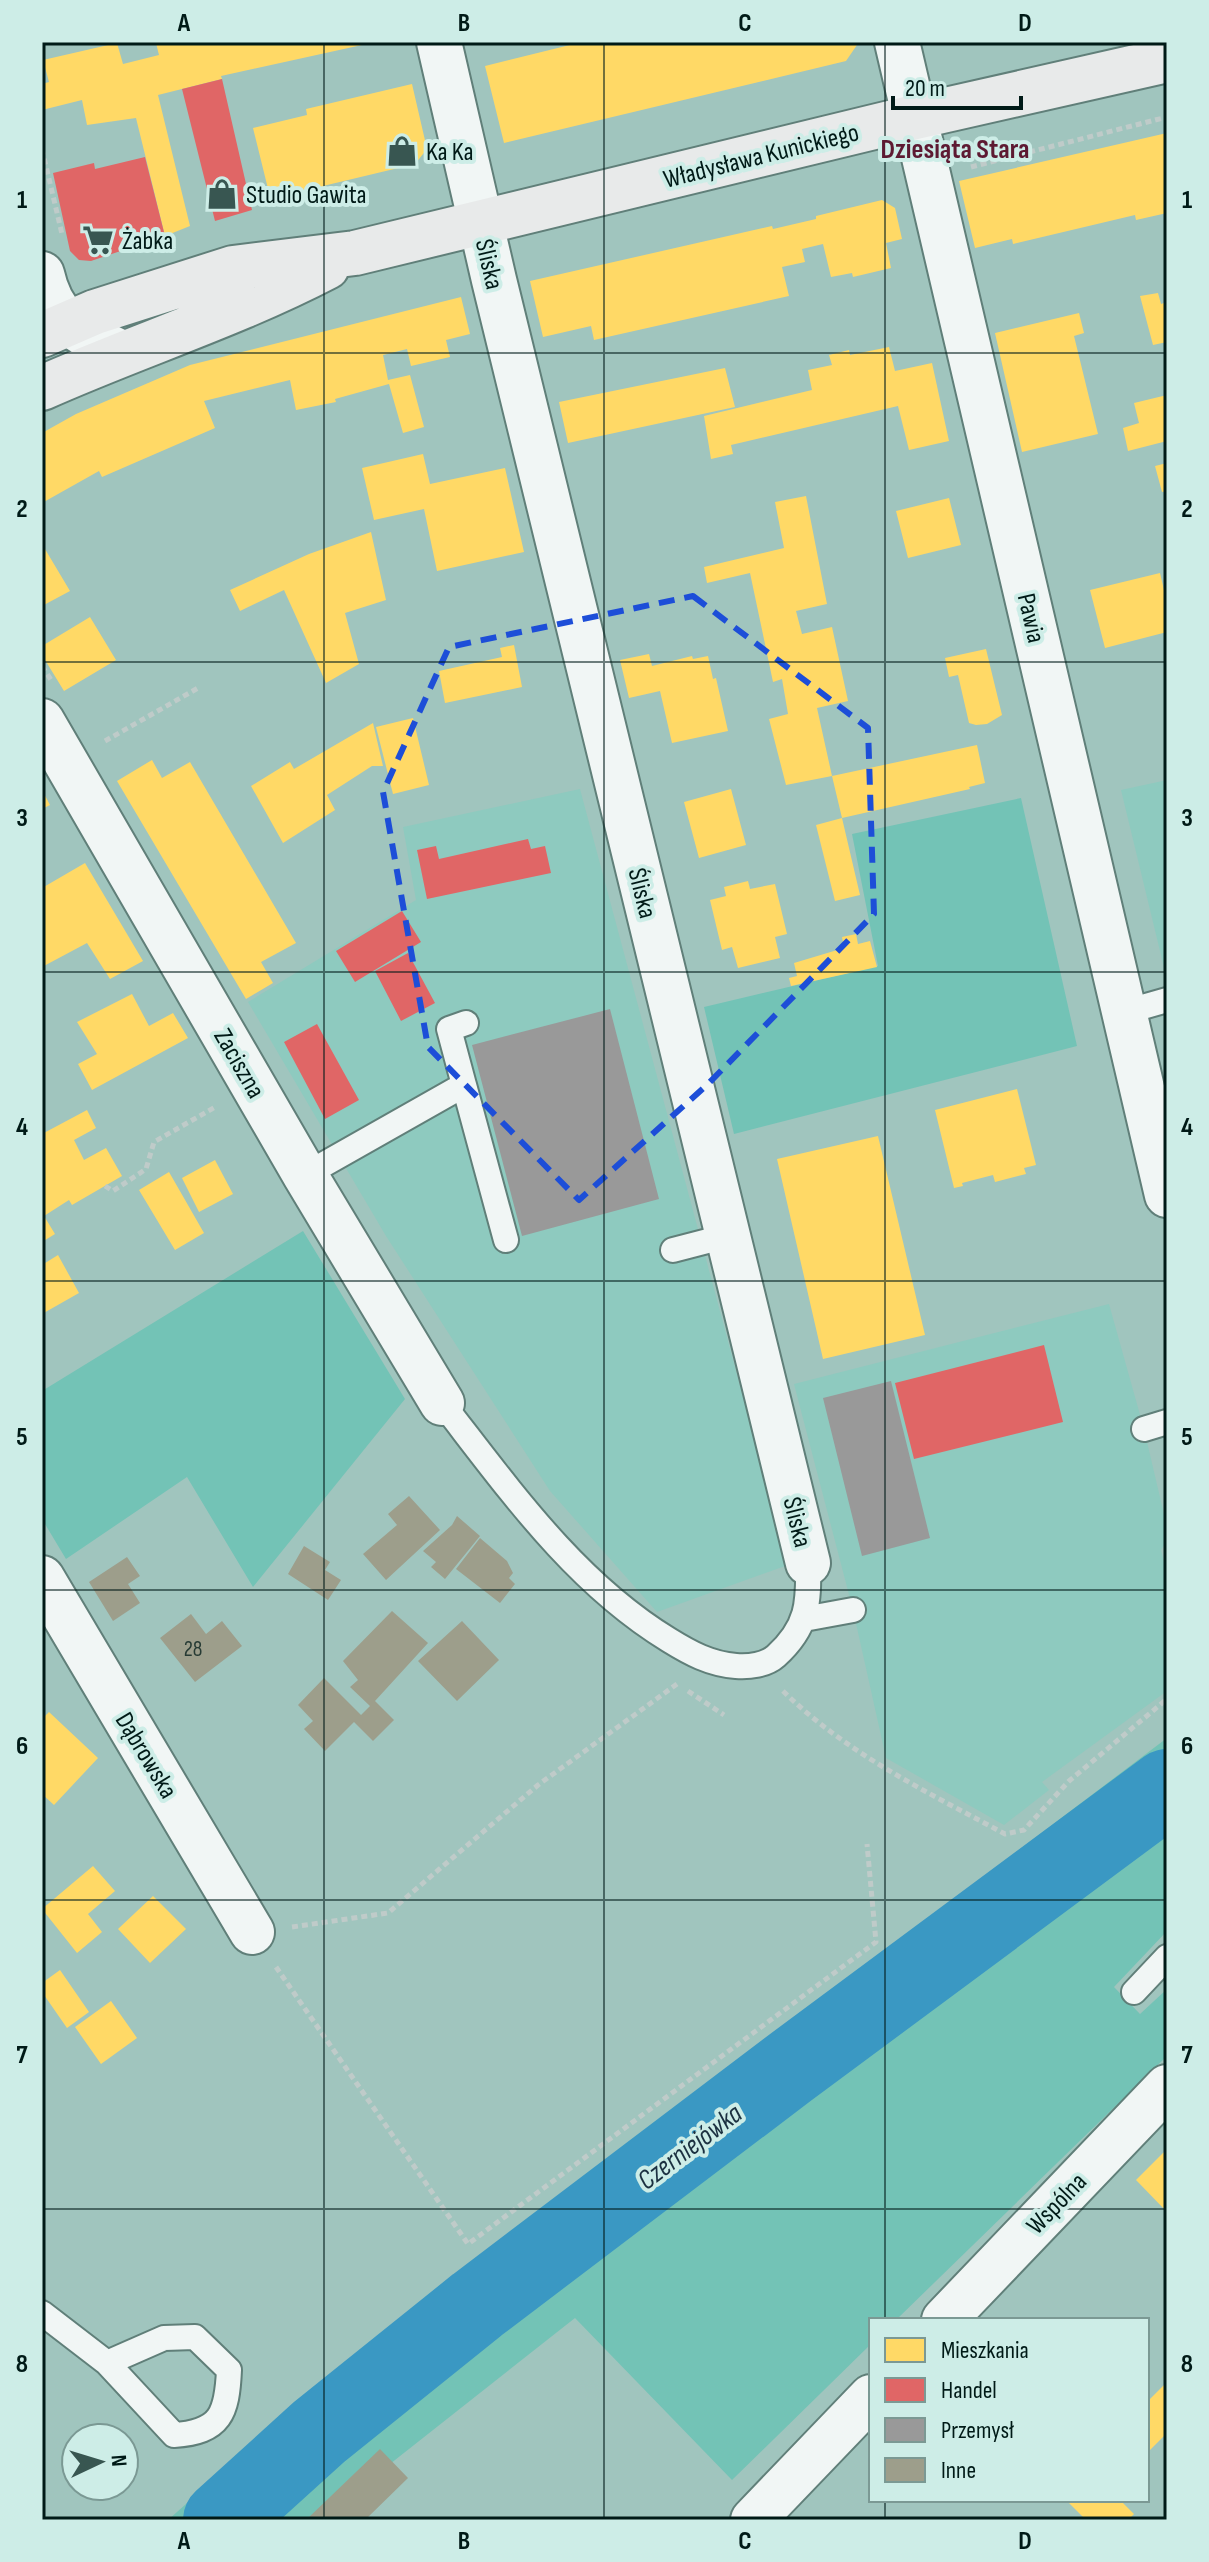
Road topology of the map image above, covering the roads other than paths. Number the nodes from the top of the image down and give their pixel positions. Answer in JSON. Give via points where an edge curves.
{"nodes":[{"id":1,"x":439,"y":42,"type":"edge"},
{"id":2,"x":897,"y":42,"type":"edge"},
{"id":3,"x":1167,"y":60,"type":"edge"},
{"id":4,"x":915,"y":117,"type":"junction"},
{"id":5,"x":481,"y":223,"type":"junction"},
{"id":6,"x":355,"y":253,"type":"junction"},
{"id":7,"x":42,"y":274,"type":"edge"},
{"id":8,"x":54,"y":329,"type":"edge"},
{"id":9,"x":122,"y":353,"type":"junction"},
{"id":10,"x":42,"y":388,"type":"edge"},
{"id":11,"x":42,"y":721,"type":"edge"},
{"id":12,"x":1167,"y":1000,"type":"edge"},
{"id":13,"x":1125,"y":1012,"type":"junction"},
{"id":14,"x":466,"y":1023,"type":"dead end"},
{"id":15,"x":464,"y":1085,"type":"junction"},
{"id":16,"x":305,"y":1175,"type":"junction"},
{"id":17,"x":1167,"y":1195,"type":"edge"},
{"id":18,"x":727,"y":1236,"type":"junction"},
{"id":19,"x":506,"y":1240,"type":"dead end"},
{"id":20,"x":673,"y":1250,"type":"dead end"},
{"id":21,"x":442,"y":1403,"type":"joint"},
{"id":22,"x":808,"y":1563,"type":"joint"},
{"id":23,"x":42,"y":1578,"type":"edge"},
{"id":24,"x":853,"y":1610,"type":"dead end"},
{"id":25,"x":804,"y":1619,"type":"junction"},
{"id":26,"x":252,"y":1932,"type":"road end"},
{"id":27,"x":1167,"y":1957,"type":"edge"},
{"id":28,"x":1134,"y":1992,"type":"dead end"},
{"id":29,"x":1167,"y":2087,"type":"edge"},
{"id":30,"x":42,"y":2313,"type":"edge"},
{"id":31,"x":946,"y":2318,"type":"edge"},
{"id":32,"x":107,"y":2363,"type":"junction"},
{"id":33,"x":869,"y":2399,"type":"edge"},
{"id":34,"x":753,"y":2520,"type":"edge"}],
"edges":[{"from":1,"to":5,"type":"street","name":"Śliska"},
{"from":2,"to":4,"type":"street","name":"Pawia"},
{"from":3,"to":4,"type":"main road","name":"Władysława Kunickiego"},
{"from":4,"to":5,"type":"main road","name":"Władysława Kunickiego"},
{"from":4,"to":13,"type":"street","name":"Pawia"},
{"from":5,"to":6,"type":"main road","name":"Władysława Kunickiego"},
{"from":5,"to":18,"type":"street","name":"Śliska"},
{"from":6,"to":8,"type":"main road","name":"Władysława Kunickiego","via":[[233,268]]},
{"from":6,"to":9,"type":"main road","name":"Władysława Kunickiego","via":[[280,292]]},
{"from":7,"to":8,"type":"street"},
{"from":8,"to":9,"type":"street"},
{"from":9,"to":10,"type":"main road","name":"Władysława Kunickiego"},
{"from":11,"to":16,"type":"street","name":"Zaciszna"},
{"from":12,"to":13,"type":"lane"},
{"from":13,"to":17,"type":"street","name":"Pawia"},
{"from":14,"to":15,"type":"lane","via":[[449,1029]]},
{"from":15,"to":16,"type":"lane"},
{"from":15,"to":19,"type":"lane"},
{"from":16,"to":21,"type":"street","name":"Zaciszna"},
{"from":18,"to":20,"type":"lane"},
{"from":18,"to":22,"type":"street","name":"Śliska"},
{"from":21,"to":25,"type":"lane","via":[[560,1549],[603,1592],[688,1652],[718,1665],[756,1665],[788,1645]]},
{"from":22,"to":25,"type":"lane"},
{"from":23,"to":26,"type":"street","name":"Dąbrowska"},
{"from":24,"to":25,"type":"lane"},
{"from":27,"to":28,"type":"lane"},
{"from":29,"to":31,"type":"street","name":"Wspólna"},
{"from":30,"to":32,"type":"lane"},
{"from":32,"to":32,"type":"lane","via":[[174,2435],[198,2434],[220,2418],[228,2401],[229,2370],[195,2337],[164,2338]]},
{"from":33,"to":34,"type":"street"}]}
